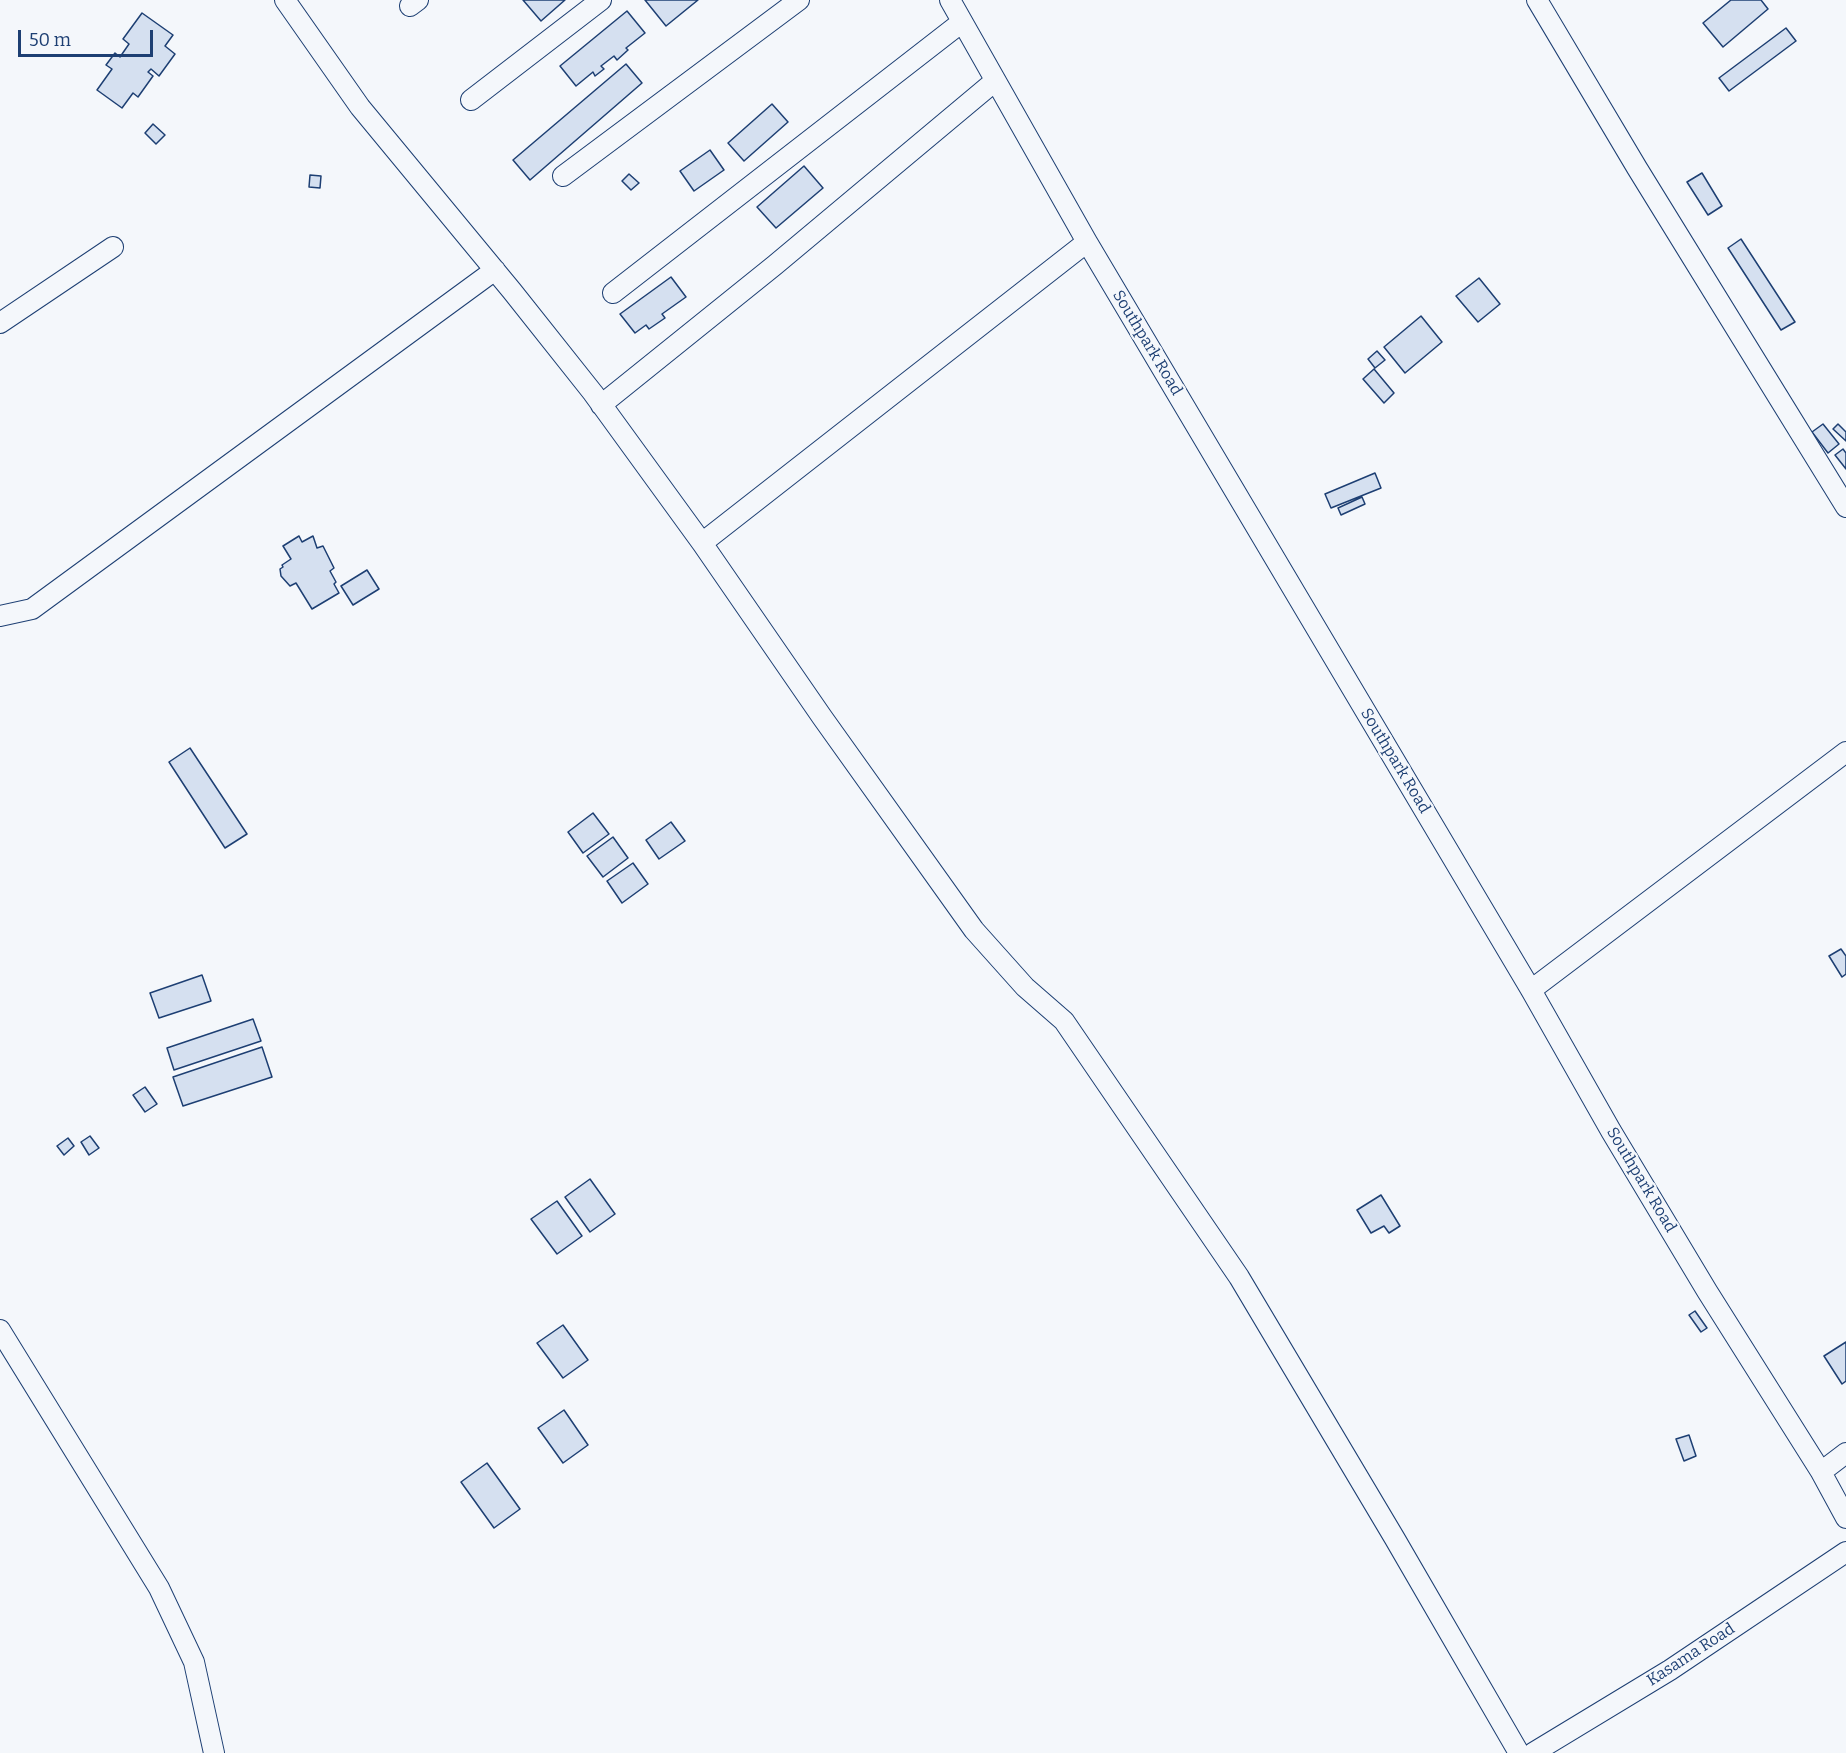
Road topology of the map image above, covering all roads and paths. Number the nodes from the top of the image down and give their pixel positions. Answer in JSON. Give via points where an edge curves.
{"nodes":[{"id":1,"x":285,"y":0,"type":"edge"},
{"id":2,"x":601,"y":0,"type":"edge"},
{"id":3,"x":799,"y":0,"type":"edge"},
{"id":4,"x":950,"y":0,"type":"edge"},
{"id":5,"x":1537,"y":0,"type":"edge"},
{"id":6,"x":962,"y":22,"type":"junction"},
{"id":7,"x":995,"y":81,"type":"junction"},
{"id":8,"x":471,"y":100,"type":"dead end"},
{"id":9,"x":563,"y":176,"type":"dead end"},
{"id":10,"x":1087,"y":242,"type":"junction"},
{"id":11,"x":113,"y":248,"type":"dead end"},
{"id":12,"x":495,"y":270,"type":"junction"},
{"id":13,"x":613,"y":294,"type":"dead end"},
{"id":14,"x":0,"y":323,"type":"edge"},
{"id":15,"x":601,"y":405,"type":"junction"},
{"id":16,"x":1846,"y":507,"type":"edge"},
{"id":17,"x":702,"y":543,"type":"junction"},
{"id":18,"x":0,"y":616,"type":"edge"},
{"id":19,"x":1846,"y":752,"type":"edge"},
{"id":20,"x":1531,"y":990,"type":"junction"},
{"id":21,"x":0,"y":1330,"type":"edge"},
{"id":22,"x":1846,"y":1453,"type":"edge"},
{"id":23,"x":1821,"y":1472,"type":"junction"},
{"id":24,"x":1846,"y":1518,"type":"edge"},
{"id":25,"x":1846,"y":1552,"type":"edge"},
{"id":26,"x":214,"y":1753,"type":"edge"},
{"id":27,"x":1519,"y":1753,"type":"edge"},
{"id":28,"x":1533,"y":1753,"type":"edge"}],
"edges":[{"from":1,"to":12,"type":"street","via":[[360,107]]},
{"from":2,"to":8,"type":"street"},
{"from":3,"to":9,"type":"street"},
{"from":4,"to":6,"type":"street","name":"Southpark Road"},
{"from":5,"to":16,"type":"street"},
{"from":6,"to":7,"type":"street","name":"Southpark Road"},
{"from":6,"to":13,"type":"street"},
{"from":7,"to":10,"type":"street","name":"Southpark Road"},
{"from":7,"to":15,"type":"street"},
{"from":10,"to":17,"type":"street"},
{"from":10,"to":20,"type":"street","name":"Southpark Road"},
{"from":11,"to":14,"type":"street"},
{"from":12,"to":15,"type":"street"},
{"from":12,"to":18,"type":"street","via":[[32,609]]},
{"from":15,"to":17,"type":"street"},
{"from":17,"to":27,"type":"street","via":[[974,930],[1025,987],[1064,1022],[1239,1277]]},
{"from":19,"to":20,"type":"street"},
{"from":20,"to":23,"type":"street","name":"Southpark Road","via":[[1707,1291]]},
{"from":21,"to":26,"type":"street","via":[[159,1588],[194,1662]]},
{"from":22,"to":23,"type":"street"},
{"from":23,"to":24,"type":"street","name":"Southpark Road"},
{"from":25,"to":28,"type":"street","name":"Kasama Road","via":[[1670,1670]]}]}
